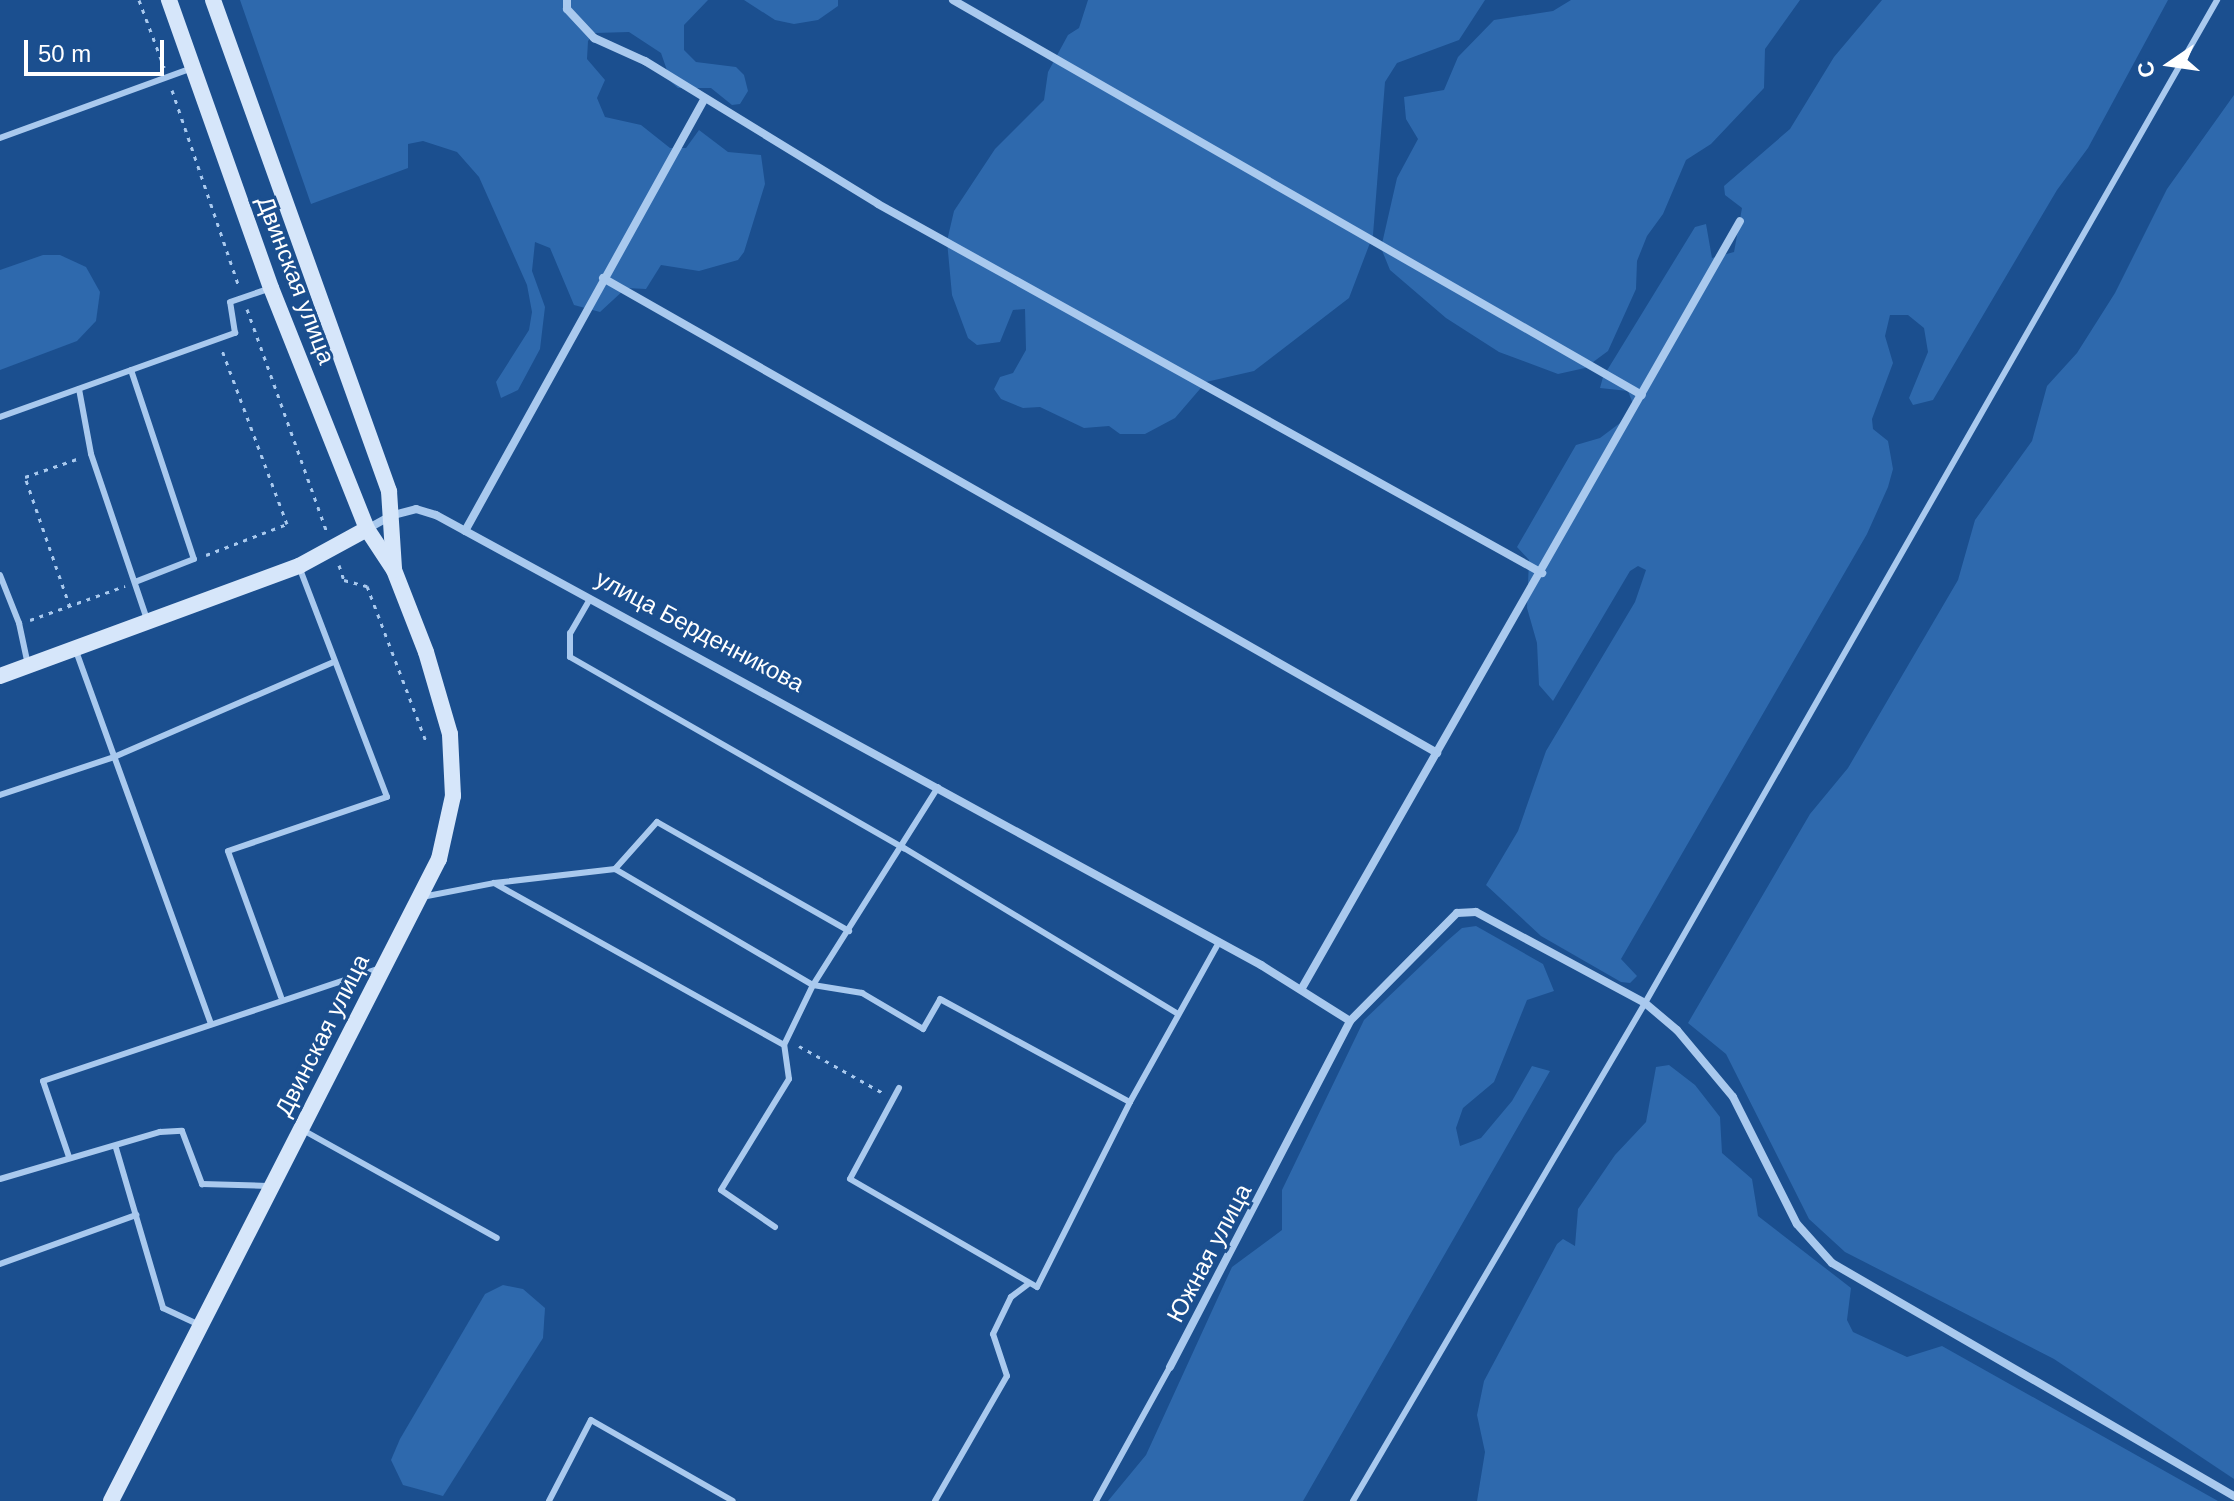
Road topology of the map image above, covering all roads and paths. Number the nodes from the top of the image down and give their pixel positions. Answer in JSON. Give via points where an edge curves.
{"nodes":[{"id":1,"x":139,"y":0,"type":"edge"},
{"id":2,"x":169,"y":0,"type":"edge"},
{"id":3,"x":213,"y":0,"type":"edge"},
{"id":4,"x":567,"y":0,"type":"edge"},
{"id":5,"x":953,"y":0,"type":"edge"},
{"id":6,"x":2217,"y":0,"type":"edge"},
{"id":7,"x":193,"y":67,"type":"junction"},
{"id":8,"x":167,"y":77,"type":"junction"},
{"id":9,"x":704,"y":100,"type":"junction"},
{"id":10,"x":0,"y":138,"type":"edge"},
{"id":11,"x":1740,"y":221,"type":"dead end"},
{"id":12,"x":603,"y":278,"type":"junction"},
{"id":13,"x":271,"y":288,"type":"junction"},
{"id":14,"x":243,"y":296,"type":"junction"},
{"id":15,"x":218,"y":339,"type":"junction"},
{"id":16,"x":131,"y":370,"type":"junction"},
{"id":17,"x":79,"y":389,"type":"junction"},
{"id":18,"x":1642,"y":395,"type":"junction"},
{"id":19,"x":0,"y":417,"type":"edge"},
{"id":20,"x":91,"y":454,"type":"junction"},
{"id":21,"x":390,"y":516,"type":"junction"},
{"id":22,"x":367,"y":529,"type":"junction"},
{"id":23,"x":465,"y":531,"type":"junction"},
{"id":24,"x":334,"y":551,"type":"junction"},
{"id":25,"x":194,"y":559,"type":"junction"},
{"id":26,"x":299,"y":566,"type":"junction"},
{"id":27,"x":394,"y":570,"type":"junction"},
{"id":28,"x":1542,"y":573,"type":"junction"},
{"id":29,"x":0,"y":575,"type":"edge"},
{"id":30,"x":135,"y":582,"type":"junction"},
{"id":31,"x":590,"y":599,"type":"junction"},
{"id":32,"x":70,"y":607,"type":"junction"},
{"id":33,"x":19,"y":623,"type":"junction"},
{"id":34,"x":148,"y":623,"type":"junction"},
{"id":35,"x":75,"y":648,"type":"junction"},
{"id":36,"x":334,"y":662,"type":"junction"},
{"id":37,"x":28,"y":665,"type":"junction"},
{"id":38,"x":0,"y":676,"type":"edge"},
{"id":39,"x":427,"y":744,"type":"dead end"},
{"id":40,"x":1437,"y":753,"type":"junction"},
{"id":41,"x":114,"y":757,"type":"junction"},
{"id":42,"x":938,"y":787,"type":"junction"},
{"id":43,"x":0,"y":795,"type":"edge"},
{"id":44,"x":904,"y":848,"type":"junction"},
{"id":45,"x":615,"y":869,"type":"junction"},
{"id":46,"x":494,"y":883,"type":"junction"},
{"id":47,"x":418,"y":898,"type":"junction"},
{"id":48,"x":849,"y":931,"type":"junction"},
{"id":49,"x":1219,"y":942,"type":"junction"},
{"id":50,"x":384,"y":966,"type":"junction"},
{"id":51,"x":813,"y":985,"type":"junction"},
{"id":52,"x":1302,"y":988,"type":"junction"},
{"id":53,"x":281,"y":997,"type":"junction"},
{"id":54,"x":1645,"y":1003,"type":"junction"},
{"id":55,"x":1178,"y":1014,"type":"junction"},
{"id":56,"x":1350,"y":1021,"type":"junction"},
{"id":57,"x":211,"y":1023,"type":"junction"},
{"id":58,"x":786,"y":1042,"type":"junction"},
{"id":59,"x":899,"y":1088,"type":"dead end"},
{"id":60,"x":894,"y":1098,"type":"junction"},
{"id":61,"x":1130,"y":1102,"type":"junction"},
{"id":62,"x":301,"y":1129,"type":"junction"},
{"id":63,"x":116,"y":1148,"type":"junction"},
{"id":64,"x":69,"y":1157,"type":"junction"},
{"id":65,"x":0,"y":1179,"type":"edge"},
{"id":66,"x":272,"y":1186,"type":"junction"},
{"id":67,"x":136,"y":1215,"type":"junction"},
{"id":68,"x":775,"y":1227,"type":"dead end"},
{"id":69,"x":497,"y":1238,"type":"dead end"},
{"id":70,"x":0,"y":1264,"type":"edge"},
{"id":71,"x":1028,"y":1284,"type":"junction"},
{"id":72,"x":201,"y":1325,"type":"junction"},
{"id":73,"x":1170,"y":1367,"type":"joint"},
{"id":74,"x":2234,"y":1496,"type":"edge"},
{"id":75,"x":550,"y":1498,"type":"edge"},
{"id":76,"x":111,"y":1501,"type":"edge"},
{"id":77,"x":561,"y":1501,"type":"edge"},
{"id":78,"x":733,"y":1501,"type":"edge"},
{"id":79,"x":935,"y":1501,"type":"edge"},
{"id":80,"x":1096,"y":1501,"type":"edge"},
{"id":81,"x":1353,"y":1501,"type":"edge"}],
"edges":[{"from":1,"to":8,"type":"path"},
{"from":2,"to":7,"type":"street","name":"Двинская улица"},
{"from":3,"to":21,"type":"street","name":"Двинская улица","via":[[389,491]]},
{"from":4,"to":9,"type":"street","via":[[567,9],[594,38],[645,61]]},
{"from":5,"to":18,"type":"street"},
{"from":6,"to":54,"type":"lane"},
{"from":7,"to":8,"type":"lane"},
{"from":7,"to":13,"type":"street","name":"Двинская улица"},
{"from":8,"to":10,"type":"lane"},
{"from":8,"to":14,"type":"path"},
{"from":9,"to":12,"type":"street"},
{"from":9,"to":28,"type":"street","via":[[878,204]]},
{"from":11,"to":18,"type":"street"},
{"from":12,"to":23,"type":"street"},
{"from":12,"to":40,"type":"street"},
{"from":13,"to":14,"type":"lane"},
{"from":13,"to":22,"type":"street","name":"Двинская улица"},
{"from":14,"to":15,"type":"lane","via":[[230,302],[238,330]]},
{"from":14,"to":24,"type":"path"},
{"from":15,"to":16,"type":"lane"},
{"from":15,"to":25,"type":"path","via":[[287,524]]},
{"from":16,"to":17,"type":"lane"},
{"from":16,"to":25,"type":"lane"},
{"from":17,"to":19,"type":"lane"},
{"from":17,"to":20,"type":"lane"},
{"from":18,"to":28,"type":"street"},
{"from":20,"to":30,"type":"lane"},
{"from":20,"to":32,"type":"path","via":[[25,477]]},
{"from":21,"to":22,"type":"street","name":"улица Берденникова"},
{"from":21,"to":23,"type":"street","name":"улица Берденникова","via":[[416,509]]},
{"from":21,"to":27,"type":"street","name":"Двинская улица"},
{"from":22,"to":24,"type":"street","name":"улица Берденникова"},
{"from":22,"to":27,"type":"street","name":"Двинская улица"},
{"from":23,"to":31,"type":"street","name":"улица Берденникова"},
{"from":24,"to":26,"type":"street","name":"улица Берденникова"},
{"from":24,"to":39,"type":"path","via":[[344,580],[367,586]]},
{"from":25,"to":30,"type":"lane"},
{"from":26,"to":34,"type":"street","name":"улица Берденникова"},
{"from":26,"to":36,"type":"lane"},
{"from":27,"to":47,"type":"street","name":"Двинская улица","via":[[443,700],[453,761],[453,796],[439,859]]},
{"from":28,"to":40,"type":"street"},
{"from":29,"to":33,"type":"lane"},
{"from":30,"to":32,"type":"path"},
{"from":30,"to":34,"type":"lane"},
{"from":31,"to":42,"type":"street","name":"улица Берденникова"},
{"from":31,"to":44,"type":"lane","via":[[570,633],[570,657]]},
{"from":32,"to":33,"type":"path"},
{"from":33,"to":37,"type":"lane"},
{"from":34,"to":35,"type":"street","name":"улица Берденникова"},
{"from":35,"to":37,"type":"street","name":"улица Берденникова"},
{"from":35,"to":41,"type":"lane"},
{"from":36,"to":41,"type":"lane"},
{"from":36,"to":53,"type":"lane","via":[[387,797],[228,851]]},
{"from":37,"to":38,"type":"street","name":"улица Берденникова"},
{"from":40,"to":52,"type":"street"},
{"from":41,"to":43,"type":"lane"},
{"from":41,"to":57,"type":"lane"},
{"from":42,"to":44,"type":"lane"},
{"from":42,"to":49,"type":"street","name":"улица Берденникова"},
{"from":44,"to":48,"type":"lane"},
{"from":44,"to":55,"type":"lane"},
{"from":45,"to":46,"type":"lane"},
{"from":45,"to":48,"type":"lane","via":[[657,822]]},
{"from":45,"to":51,"type":"lane"},
{"from":46,"to":47,"type":"lane"},
{"from":46,"to":58,"type":"lane"},
{"from":47,"to":50,"type":"street","name":"Двинская улица"},
{"from":48,"to":51,"type":"lane"},
{"from":49,"to":52,"type":"street","name":"улица Берденникова"},
{"from":49,"to":55,"type":"lane"},
{"from":50,"to":53,"type":"lane"},
{"from":50,"to":62,"type":"street","name":"Двинская улица"},
{"from":51,"to":58,"type":"lane"},
{"from":51,"to":61,"type":"lane","via":[[862,993],[923,1029],[940,999]]},
{"from":52,"to":56,"type":"street","name":"улица Берденникова"},
{"from":53,"to":57,"type":"lane"},
{"from":54,"to":56,"type":"street","name":"Южная улица","via":[[1476,912],[1457,913]]},
{"from":54,"to":74,"type":"street","name":"Южная улица","via":[[1677,1030],[1733,1097],[1797,1224],[1832,1263]]},
{"from":54,"to":81,"type":"lane"},
{"from":55,"to":61,"type":"lane"},
{"from":56,"to":73,"type":"street","name":"Южная улица"},
{"from":57,"to":64,"type":"lane","via":[[43,1081]]},
{"from":58,"to":60,"type":"path"},
{"from":58,"to":68,"type":"lane","via":[[789,1079],[721,1190]]},
{"from":59,"to":60,"type":"lane"},
{"from":60,"to":71,"type":"lane","via":[[850,1179]]},
{"from":61,"to":71,"type":"lane","via":[[1037,1287]]},
{"from":62,"to":66,"type":"street","name":"Двинская улица"},
{"from":62,"to":69,"type":"lane"},
{"from":63,"to":64,"type":"lane"},
{"from":63,"to":66,"type":"lane","via":[[160,1132],[182,1131],[202,1184]]},
{"from":63,"to":67,"type":"lane"},
{"from":64,"to":65,"type":"lane"},
{"from":66,"to":72,"type":"street","name":"Двинская улица"},
{"from":67,"to":70,"type":"lane"},
{"from":67,"to":72,"type":"lane","via":[[163,1308]]},
{"from":71,"to":79,"type":"lane","via":[[1011,1297],[993,1334],[1007,1376]]},
{"from":72,"to":76,"type":"street","name":"Двинская улица"},
{"from":73,"to":80,"type":"lane","name":"Южная улица"},
{"from":75,"to":77,"type":"lane"},
{"from":75,"to":78,"type":"lane","via":[[591,1420]]}]}
